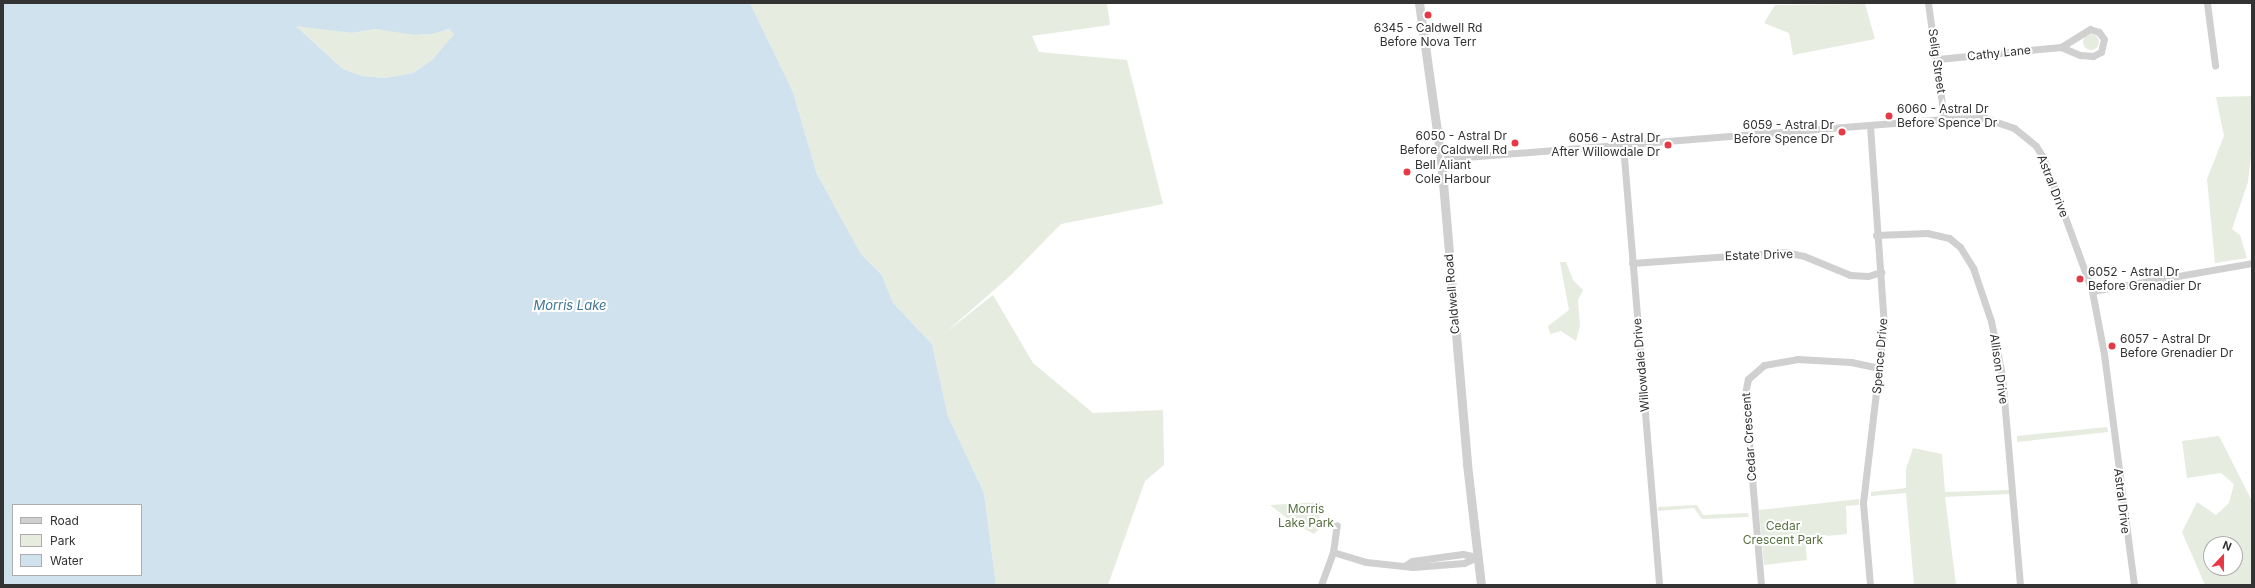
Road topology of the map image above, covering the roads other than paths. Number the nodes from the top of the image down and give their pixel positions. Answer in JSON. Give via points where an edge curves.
{"nodes":[{"id":1,"x":1419,"y":3,"type":"edge"},
{"id":2,"x":1928,"y":3,"type":"edge"},
{"id":3,"x":2207,"y":3,"type":"edge"},
{"id":4,"x":2061,"y":47,"type":"junction"},
{"id":5,"x":1938,"y":59,"type":"junction"},
{"id":6,"x":2215,"y":65,"type":"dead end"},
{"id":7,"x":1944,"y":119,"type":"junction"},
{"id":8,"x":1870,"y":126,"type":"junction"},
{"id":9,"x":1622,"y":145,"type":"junction"},
{"id":10,"x":1441,"y":159,"type":"junction"},
{"id":11,"x":1876,"y":235,"type":"junction"},
{"id":12,"x":1632,"y":263,"type":"junction"},
{"id":13,"x":2252,"y":263,"type":"edge"},
{"id":14,"x":1881,"y":272,"type":"junction"},
{"id":15,"x":2092,"y":291,"type":"junction"},
{"id":16,"x":1880,"y":368,"type":"junction"},
{"id":17,"x":1337,"y":525,"type":"dead end"},
{"id":18,"x":1332,"y":552,"type":"junction"},
{"id":19,"x":1477,"y":558,"type":"junction"},
{"id":20,"x":1321,"y":585,"type":"edge"},
{"id":21,"x":1481,"y":585,"type":"edge"},
{"id":22,"x":1659,"y":585,"type":"edge"},
{"id":23,"x":1761,"y":585,"type":"edge"},
{"id":24,"x":1870,"y":585,"type":"edge"},
{"id":25,"x":2020,"y":585,"type":"edge"},
{"id":26,"x":2134,"y":585,"type":"edge"}],
"edges":[{"from":1,"to":10,"type":"street","name":"Caldwell Road"},
{"from":2,"to":5,"type":"street","name":"Selig Street"},
{"from":3,"to":6,"type":"street"},
{"from":4,"to":4,"type":"street","name":"Cathy Lane","via":[[2080,55],[2093,56],[2101,52],[2104,39],[2099,32],[2090,29]]},
{"from":4,"to":5,"type":"street","name":"Cathy Lane"},
{"from":5,"to":7,"type":"street","name":"Selig Street"},
{"from":7,"to":8,"type":"street","name":"Astral Drive"},
{"from":7,"to":15,"type":"street","name":"Astral Drive","via":[[1985,118],[1997,121],[2014,128],[2036,146],[2043,156]]},
{"from":8,"to":9,"type":"street","name":"Astral Drive"},
{"from":8,"to":11,"type":"street","name":"Spence Drive"},
{"from":9,"to":10,"type":"street","name":"Astral Drive"},
{"from":9,"to":12,"type":"street","name":"Willowdale Drive"},
{"from":10,"to":19,"type":"street","name":"Caldwell Road"},
{"from":11,"to":14,"type":"street","name":"Spence Drive"},
{"from":11,"to":25,"type":"street","name":"Allison Drive","via":[[1927,233],[1949,238],[1960,247],[1973,268],[1991,321],[2002,375]]},
{"from":12,"to":14,"type":"street","name":"Estate Drive","via":[[1785,252],[1804,256],[1850,275],[1868,276]]},
{"from":12,"to":22,"type":"street","name":"Willowdale Drive"},
{"from":13,"to":15,"type":"street"},
{"from":14,"to":16,"type":"street","name":"Spence Drive","via":[[1884,324]]},
{"from":15,"to":26,"type":"street","name":"Astral Drive","via":[[2104,354]]},
{"from":16,"to":23,"type":"street","name":"Cedar Crescent","via":[[1851,362],[1797,359],[1764,365],[1748,378],[1744,394]]},
{"from":16,"to":24,"type":"street","name":"Spence Drive","via":[[1864,503]]},
{"from":17,"to":18,"type":"street"},
{"from":18,"to":19,"type":"street","via":[[1366,562],[1406,565],[1412,561],[1463,554]]},
{"from":18,"to":20,"type":"street"},
{"from":19,"to":21,"type":"street","name":"Caldwell Road"}]}
